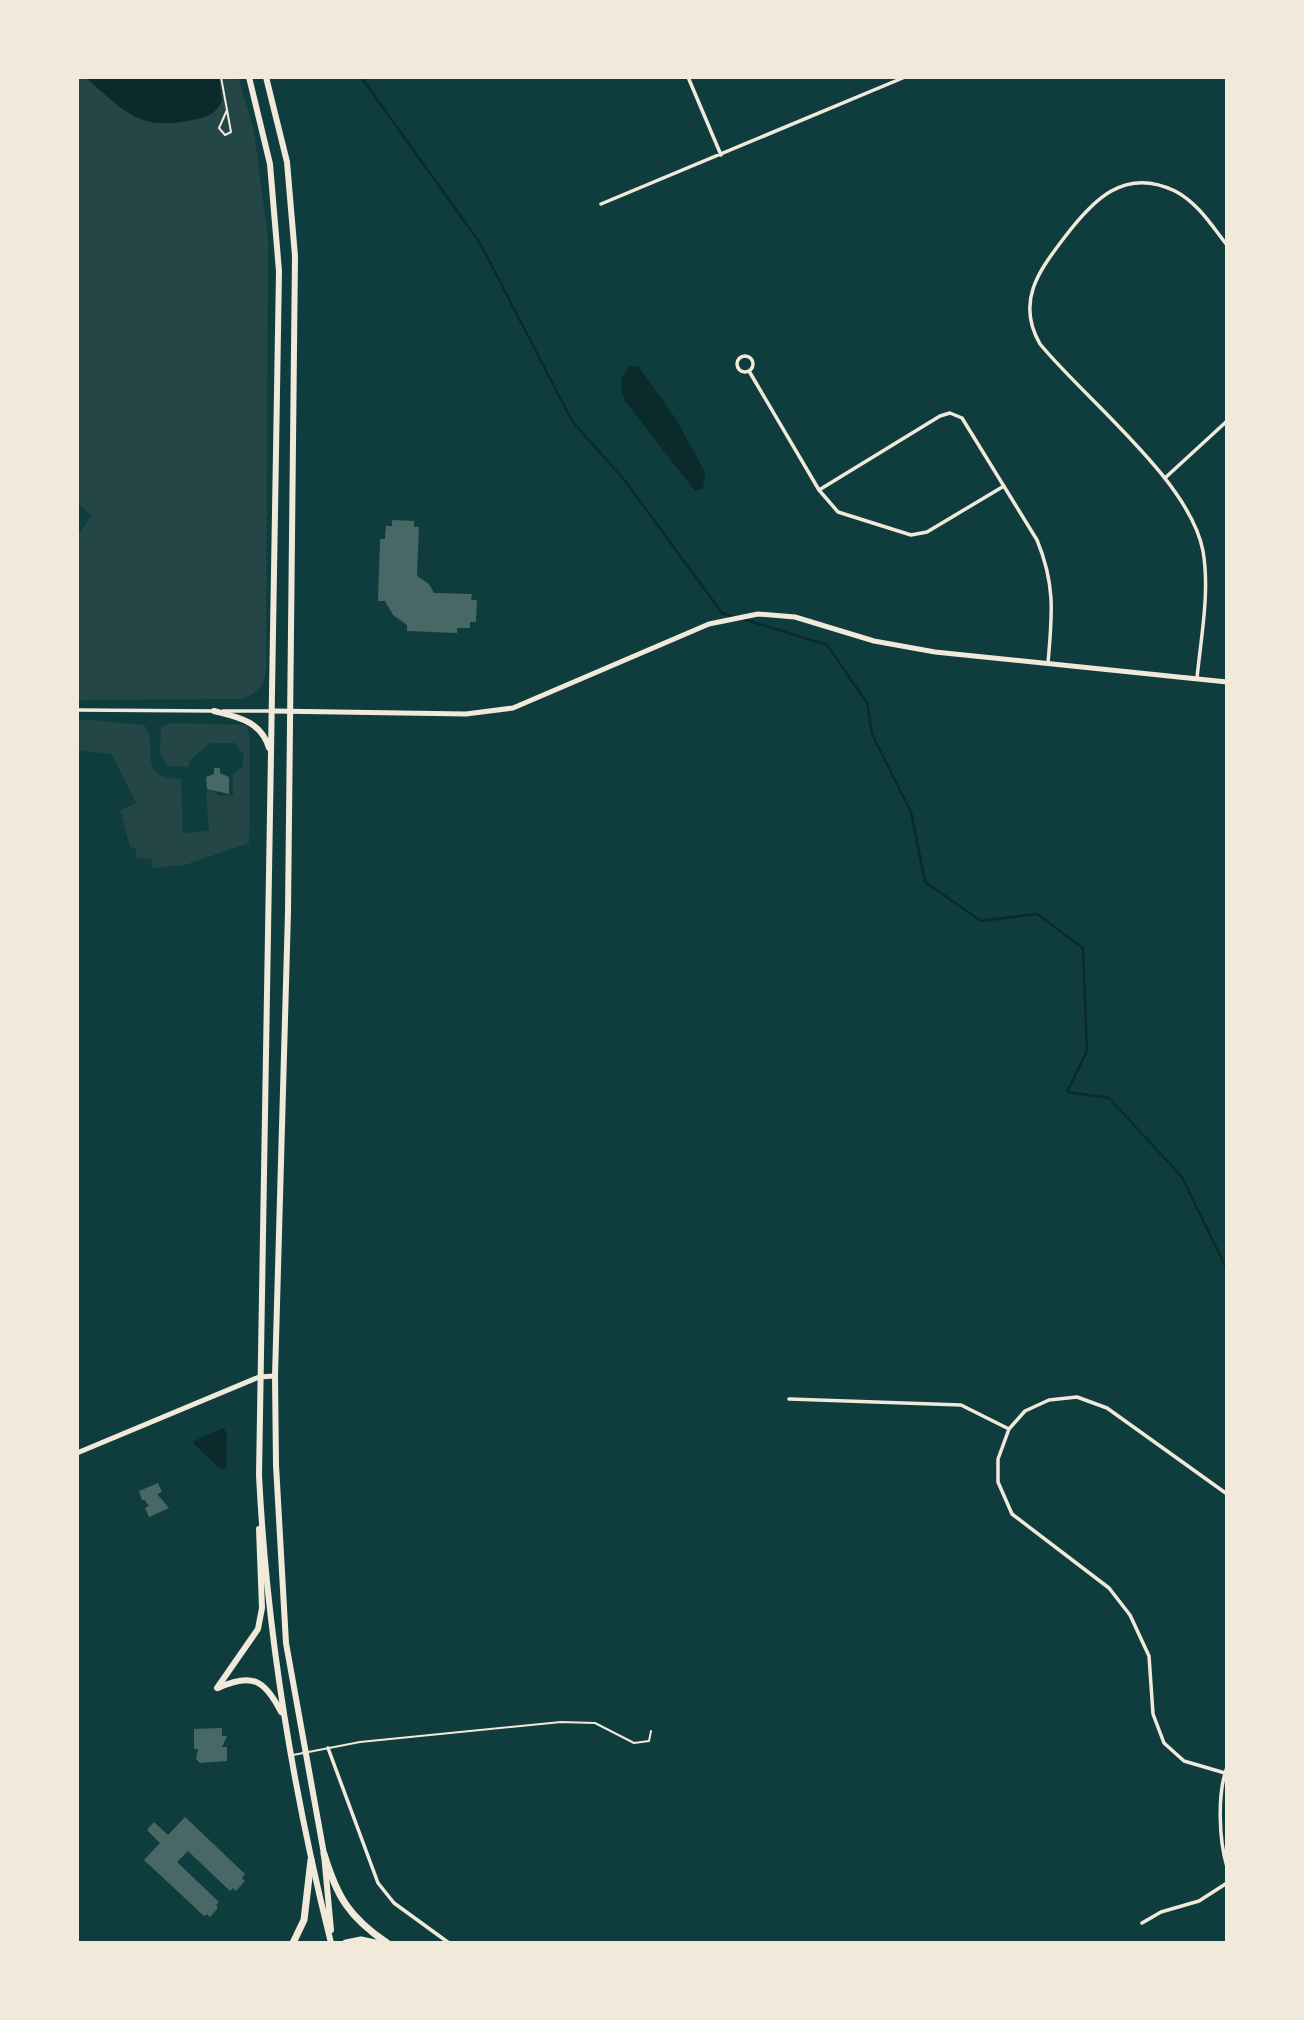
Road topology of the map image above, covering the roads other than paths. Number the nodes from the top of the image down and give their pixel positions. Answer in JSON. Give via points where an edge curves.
{"nodes":[{"id":1,"x":249,"y":77,"type":"edge"},
{"id":2,"x":266,"y":77,"type":"edge"},
{"id":3,"x":688,"y":77,"type":"edge"},
{"id":4,"x":905,"y":77,"type":"edge"},
{"id":5,"x":893,"y":79,"type":"edge"},
{"id":6,"x":721,"y":155,"type":"junction"},
{"id":7,"x":601,"y":204,"type":"dead end"},
{"id":8,"x":1227,"y":245,"type":"edge"},
{"id":9,"x":749,"y":371,"type":"junction"},
{"id":10,"x":1227,"y":421,"type":"edge"},
{"id":11,"x":1165,"y":478,"type":"junction"},
{"id":12,"x":1004,"y":486,"type":"junction"},
{"id":13,"x":820,"y":490,"type":"junction"},
{"id":14,"x":1048,"y":663,"type":"junction"},
{"id":15,"x":1197,"y":678,"type":"junction"},
{"id":16,"x":1227,"y":682,"type":"edge"},
{"id":17,"x":77,"y":710,"type":"edge"},
{"id":18,"x":214,"y":711,"type":"junction"},
{"id":19,"x":273,"y":711,"type":"junction"},
{"id":20,"x":290,"y":712,"type":"junction"},
{"id":21,"x":271,"y":753,"type":"junction"},
{"id":22,"x":275,"y":1376,"type":"junction"},
{"id":23,"x":259,"y":1377,"type":"junction"},
{"id":24,"x":789,"y":1399,"type":"dead end"},
{"id":25,"x":1009,"y":1429,"type":"junction"},
{"id":26,"x":77,"y":1453,"type":"edge"},
{"id":27,"x":1227,"y":1494,"type":"edge"},
{"id":28,"x":261,"y":1513,"type":"junction"},
{"id":29,"x":284,"y":1717,"type":"junction"},
{"id":30,"x":651,"y":1731,"type":"dead end"},
{"id":31,"x":328,"y":1748,"type":"junction"},
{"id":32,"x":305,"y":1752,"type":"junction"},
{"id":33,"x":289,"y":1755,"type":"junction"},
{"id":34,"x":1227,"y":1767,"type":"edge"},
{"id":35,"x":1225,"y":1773,"type":"junction"},
{"id":36,"x":324,"y":1854,"type":"junction"},
{"id":37,"x":310,"y":1860,"type":"junction"},
{"id":38,"x":1227,"y":1867,"type":"edge"},
{"id":39,"x":1227,"y":1882,"type":"edge"},
{"id":40,"x":1142,"y":1923,"type":"dead end"},
{"id":41,"x":293,"y":1943,"type":"edge"},
{"id":42,"x":332,"y":1943,"type":"edge"},
{"id":43,"x":346,"y":1943,"type":"edge"},
{"id":44,"x":375,"y":1943,"type":"edge"},
{"id":45,"x":387,"y":1943,"type":"edge"},
{"id":46,"x":449,"y":1943,"type":"edge"}],
"edges":[{"from":1,"to":19,"type":"highway","via":[[270,164],[278,248]]},
{"from":2,"to":20,"type":"highway","via":[[287,162],[295,256]]},
{"from":3,"to":6,"type":"street"},
{"from":4,"to":5,"type":"street"},
{"from":5,"to":6,"type":"street"},
{"from":6,"to":7,"type":"street"},
{"from":8,"to":11,"type":"street","via":[[1199,210],[1176,192],[1145,183],[1121,187],[1091,204],[1031,288],[1030,323],[1040,344]]},
{"from":9,"to":9,"type":"street","via":[[752,359],[741,357],[738,368]]},
{"from":9,"to":13,"type":"street"},
{"from":10,"to":11,"type":"street"},
{"from":11,"to":15,"type":"street","via":[[1191,515],[1202,550],[1205,591]]},
{"from":12,"to":13,"type":"street","via":[[927,532],[911,535],[838,512]]},
{"from":12,"to":13,"type":"street","via":[[962,418],[950,413]]},
{"from":12,"to":14,"type":"street","via":[[1037,540],[1052,584]]},
{"from":14,"to":15,"type":"street"},
{"from":14,"to":20,"type":"street","via":[[903,647],[795,617],[744,615],[611,663],[513,708],[466,714]]},
{"from":15,"to":16,"type":"street"},
{"from":17,"to":18,"type":"street"},
{"from":18,"to":19,"type":"street"},
{"from":18,"to":21,"type":"highway","via":[[255,725]]},
{"from":19,"to":20,"type":"street"},
{"from":19,"to":21,"type":"highway"},
{"from":20,"to":22,"type":"highway"},
{"from":21,"to":23,"type":"highway"},
{"from":22,"to":23,"type":"street"},
{"from":22,"to":32,"type":"highway","via":[[281,1584]]},
{"from":23,"to":26,"type":"street"},
{"from":23,"to":28,"type":"highway"},
{"from":24,"to":25,"type":"street","via":[[961,1405]]},
{"from":25,"to":27,"type":"street","via":[[1025,1411],[1049,1400],[1090,1400]]},
{"from":25,"to":35,"type":"street","via":[[997,1471],[1007,1505],[1024,1526],[1109,1588],[1130,1615],[1149,1656],[1155,1727],[1167,1748],[1184,1761]]},
{"from":28,"to":29,"type":"highway","via":[[265,1582]]},
{"from":28,"to":29,"type":"highway","via":[[258,1629],[217,1688],[250,1679],[266,1687]]},
{"from":29,"to":33,"type":"highway"},
{"from":30,"to":31,"type":"lane","via":[[649,1741],[641,1744],[595,1723],[561,1722]]},
{"from":31,"to":32,"type":"lane"},
{"from":31,"to":46,"type":"street","via":[[378,1883],[394,1903]]},
{"from":32,"to":33,"type":"lane"},
{"from":32,"to":36,"type":"highway"},
{"from":33,"to":37,"type":"highway"},
{"from":34,"to":35,"type":"street"},
{"from":35,"to":38,"type":"street","via":[[1222,1833]]},
{"from":36,"to":42,"type":"highway"},
{"from":36,"to":45,"type":"highway","via":[[340,1899]]},
{"from":37,"to":41,"type":"highway","via":[[304,1920]]},
{"from":37,"to":42,"type":"highway"},
{"from":39,"to":40,"type":"street","via":[[1199,1901]]},
{"from":43,"to":44,"type":"highway"}]}
